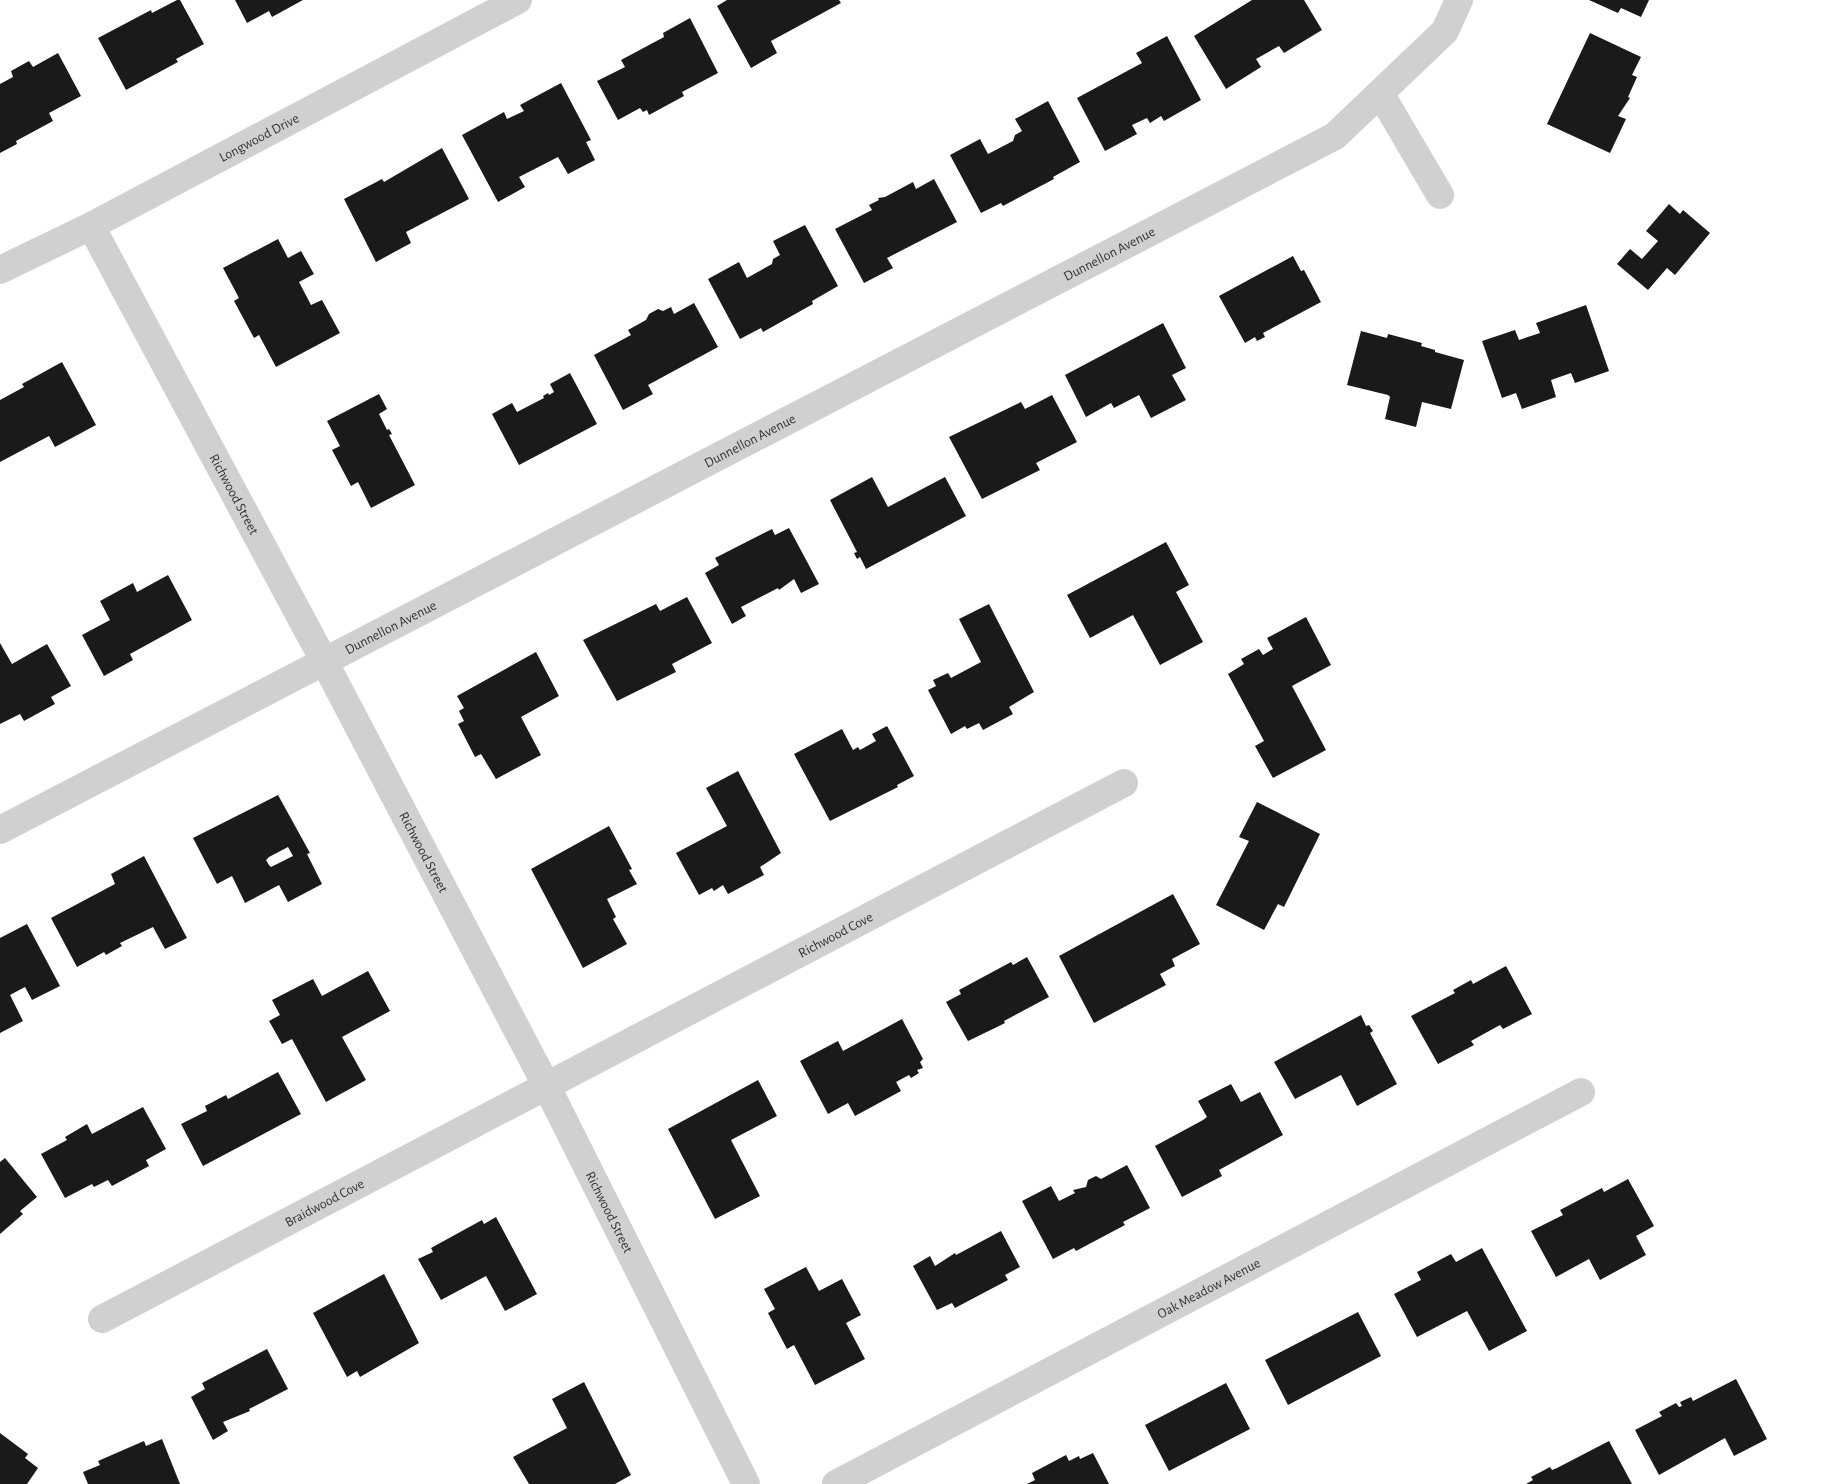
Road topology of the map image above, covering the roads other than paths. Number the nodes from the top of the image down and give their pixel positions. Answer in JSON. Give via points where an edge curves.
{"nodes":[{"id":1,"x":518,"y":0,"type":"edge"},
{"id":2,"x":1459,"y":0,"type":"edge"},
{"id":3,"x":1380,"y":93,"type":"junction"},
{"id":4,"x":1440,"y":195,"type":"dead end"},
{"id":5,"x":91,"y":226,"type":"junction"},
{"id":6,"x":0,"y":270,"type":"edge"},
{"id":7,"x":324,"y":661,"type":"junction"},
{"id":8,"x":1124,"y":783,"type":"dead end"},
{"id":9,"x":0,"y":830,"type":"edge"},
{"id":10,"x":546,"y":1085,"type":"junction"},
{"id":11,"x":1581,"y":1092,"type":"dead end"},
{"id":12,"x":102,"y":1319,"type":"dead end"},
{"id":13,"x":746,"y":1484,"type":"edge"},
{"id":14,"x":836,"y":1484,"type":"edge"}],
"edges":[{"from":1,"to":5,"type":"street","name":"Longwood Drive"},
{"from":2,"to":3,"type":"street","name":"Dunnellon Avenue","via":[[1445,31]]},
{"from":3,"to":4,"type":"street"},
{"from":3,"to":7,"type":"street","name":"Dunnellon Avenue","via":[[1335,136]]},
{"from":5,"to":6,"type":"street","name":"Longwood Drive"},
{"from":5,"to":7,"type":"street","name":"Richwood Street"},
{"from":7,"to":9,"type":"street","name":"Dunnellon Avenue"},
{"from":7,"to":10,"type":"street","name":"Richwood Street"},
{"from":8,"to":10,"type":"street","name":"Richwood Cove"},
{"from":10,"to":12,"type":"street","name":"Braidwood Cove"},
{"from":10,"to":13,"type":"street","name":"Richwood Street"},
{"from":11,"to":14,"type":"street","name":"Oak Meadow Avenue"}]}
